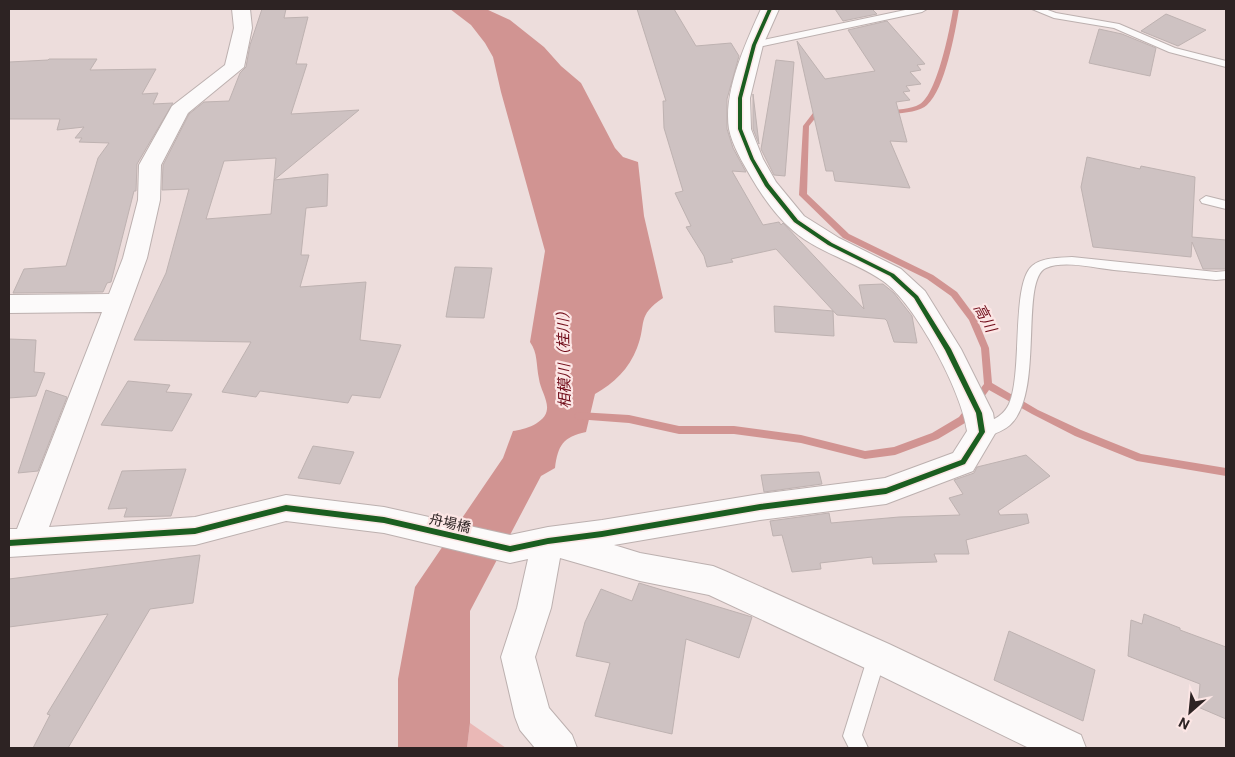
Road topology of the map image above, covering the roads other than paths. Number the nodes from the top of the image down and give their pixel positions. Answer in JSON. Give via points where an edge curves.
{"nodes":[{"id":1,"x":241,"y":9,"type":"edge"},
{"id":2,"x":770,"y":9,"type":"edge"},
{"id":3,"x":922,"y":9,"type":"edge"},
{"id":4,"x":1037,"y":9,"type":"edge"},
{"id":5,"x":754,"y":45,"type":"junction"},
{"id":6,"x":1226,"y":64,"type":"edge"},
{"id":7,"x":1206,"y":200,"type":"dead end"},
{"id":8,"x":1226,"y":205,"type":"edge"},
{"id":9,"x":1226,"y":275,"type":"edge"},
{"id":10,"x":118,"y":303,"type":"junction"},
{"id":11,"x":9,"y":304,"type":"edge"},
{"id":12,"x":977,"y":414,"type":"junction"},
{"id":13,"x":548,"y":540,"type":"junction"},
{"id":14,"x":18,"y":543,"type":"edge"},
{"id":15,"x":877,"y":656,"type":"junction"},
{"id":16,"x":559,"y":748,"type":"edge"},
{"id":17,"x":859,"y":748,"type":"edge"},
{"id":18,"x":1068,"y":748,"type":"edge"}],
"edges":[{"from":1,"to":10,"type":"street","via":[[243,28],[234,67],[178,110],[150,165],[149,200],[135,258]]},
{"from":2,"to":5,"type":"street"},
{"from":3,"to":5,"type":"lane"},
{"from":4,"to":6,"type":"lane","via":[[1116,26],[1172,50]]},
{"from":5,"to":12,"type":"street","via":[[740,98],[740,129],[752,159],[796,221],[830,244],[892,275],[916,297],[948,349]]},
{"from":7,"to":8,"type":"lane"},
{"from":9,"to":12,"type":"lane","via":[[1072,262],[1052,262],[1042,266],[1033,272],[1026,297],[1021,392],[1004,422]]},
{"from":10,"to":11,"type":"street"},
{"from":10,"to":14,"type":"street"},
{"from":12,"to":13,"type":"street","via":[[963,462],[886,491]]},
{"from":13,"to":14,"type":"street","name":"舟場橋","via":[[510,549],[384,520],[286,508],[195,531]]},
{"from":13,"to":15,"type":"street","via":[[640,567],[713,580]]},
{"from":13,"to":16,"type":"street","via":[[534,608],[518,657],[533,717]]},
{"from":15,"to":17,"type":"lane","via":[[852,736]]},
{"from":15,"to":18,"type":"street"}]}
